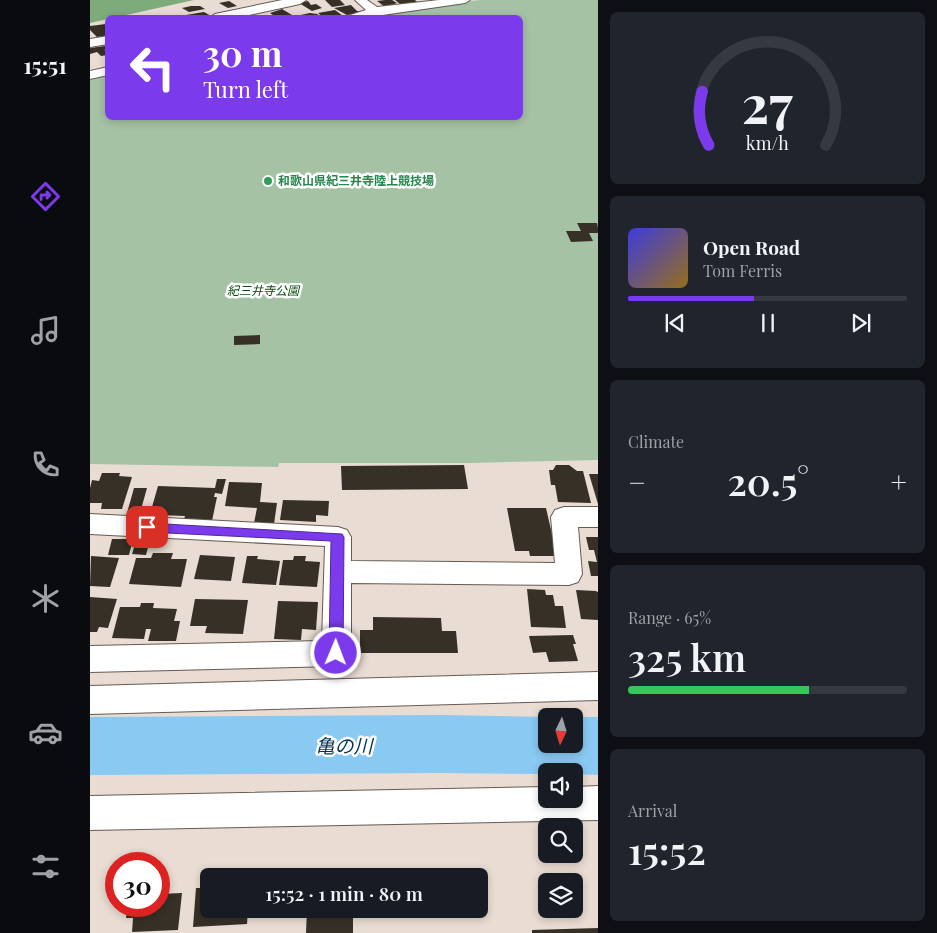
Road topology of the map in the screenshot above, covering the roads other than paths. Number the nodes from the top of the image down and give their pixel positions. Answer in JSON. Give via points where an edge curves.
{"nodes":[{"id":1,"x":300,"y":0,"type":"edge"},
{"id":2,"x":360,"y":0,"type":"edge"},
{"id":3,"x":465,"y":0,"type":"edge"},
{"id":4,"x":375,"y":11,"type":"junction"},
{"id":5,"x":229,"y":15,"type":"edge"},
{"id":6,"x":358,"y":15,"type":"edge"},
{"id":7,"x":105,"y":40,"type":"edge"},
{"id":8,"x":90,"y":43,"type":"edge"},
{"id":9,"x":105,"y":72,"type":"edge"},
{"id":10,"x":90,"y":75,"type":"edge"},
{"id":11,"x":598,"y":517,"type":"edge"},
{"id":12,"x":90,"y":524,"type":"edge"},
{"id":13,"x":337,"y":572,"type":"junction"},
{"id":14,"x":90,"y":659,"type":"edge"},
{"id":15,"x":598,"y":686,"type":"edge"},
{"id":16,"x":90,"y":700,"type":"edge"},
{"id":17,"x":598,"y":803,"type":"edge"},
{"id":18,"x":90,"y":813,"type":"edge"}],
"edges":[{"from":1,"to":5,"type":"street"},
{"from":2,"to":4,"type":"street"},
{"from":3,"to":4,"type":"street"},
{"from":4,"to":6,"type":"street"},
{"from":7,"to":8,"type":"street"},
{"from":9,"to":10,"type":"street"},
{"from":11,"to":13,"type":"street","via":[[564,517],[568,574]]},
{"from":12,"to":13,"type":"street","via":[[338,537]]},
{"from":13,"to":14,"type":"street","via":[[336,653]]},
{"from":15,"to":16,"type":"street"},
{"from":17,"to":18,"type":"street"}]}
